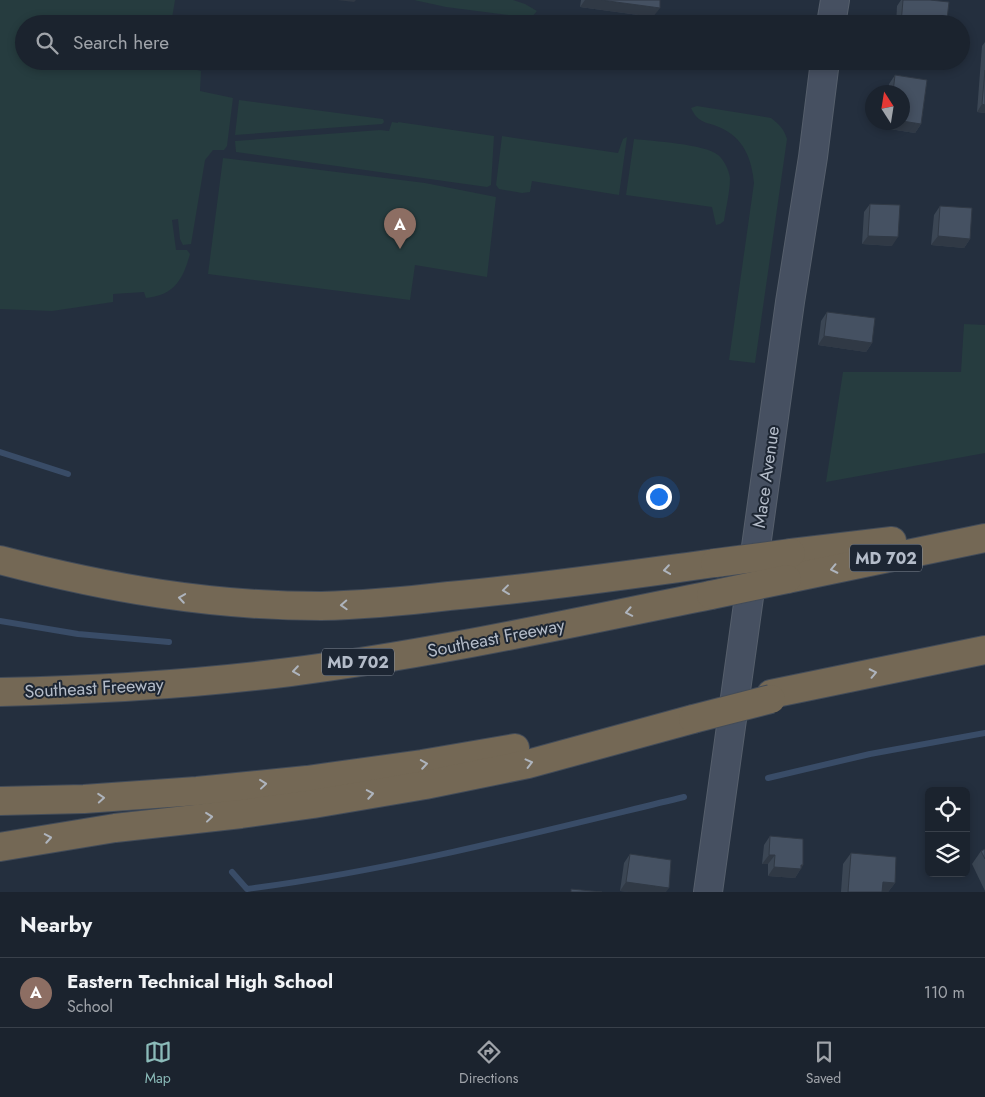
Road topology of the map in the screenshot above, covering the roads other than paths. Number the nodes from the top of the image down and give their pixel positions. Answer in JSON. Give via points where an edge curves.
{"nodes":[{"id":1,"x":834,"y":0,"type":"edge"},
{"id":2,"x":832,"y":15,"type":"edge"},
{"id":3,"x":824,"y":70,"type":"edge"},
{"id":4,"x":985,"y":529,"type":"edge"},
{"id":5,"x":985,"y":538,"type":"edge"},
{"id":6,"x":0,"y":560,"type":"edge"},
{"id":7,"x":789,"y":566,"type":"junction"},
{"id":8,"x":985,"y":650,"type":"edge"},
{"id":9,"x":0,"y":692,"type":"edge"},
{"id":10,"x":694,"y":715,"type":"junction"},
{"id":11,"x":0,"y":801,"type":"edge"},
{"id":12,"x":0,"y":847,"type":"edge"},
{"id":13,"x":708,"y":892,"type":"edge"}],
"edges":[{"from":1,"to":2,"type":"main road"},
{"from":3,"to":13,"type":"main road","name":"Mace Avenue"},
{"from":4,"to":7,"type":"highway"},
{"from":5,"to":7,"type":"highway","name":"Southeast Freeway","number":"MD 702","one_way":true},
{"from":7,"to":6,"type":"highway","one_way":true,"bridge":true,"via":[[715,563],[480,593],[321,606],[190,599],[67,578]]},
{"from":7,"to":9,"type":"highway","name":"Southeast Freeway","number":"MD 702","one_way":true,"bridge":true,"via":[[711,595],[405,655],[290,672],[163,684]]},
{"from":10,"to":8,"type":"highway","one_way":true},
{"from":11,"to":10,"type":"highway","one_way":true,"via":[[94,799],[316,778],[422,764]]},
{"from":12,"to":10,"type":"highway","one_way":true,"via":[[115,828],[313,804],[426,785],[528,764]]}]}
